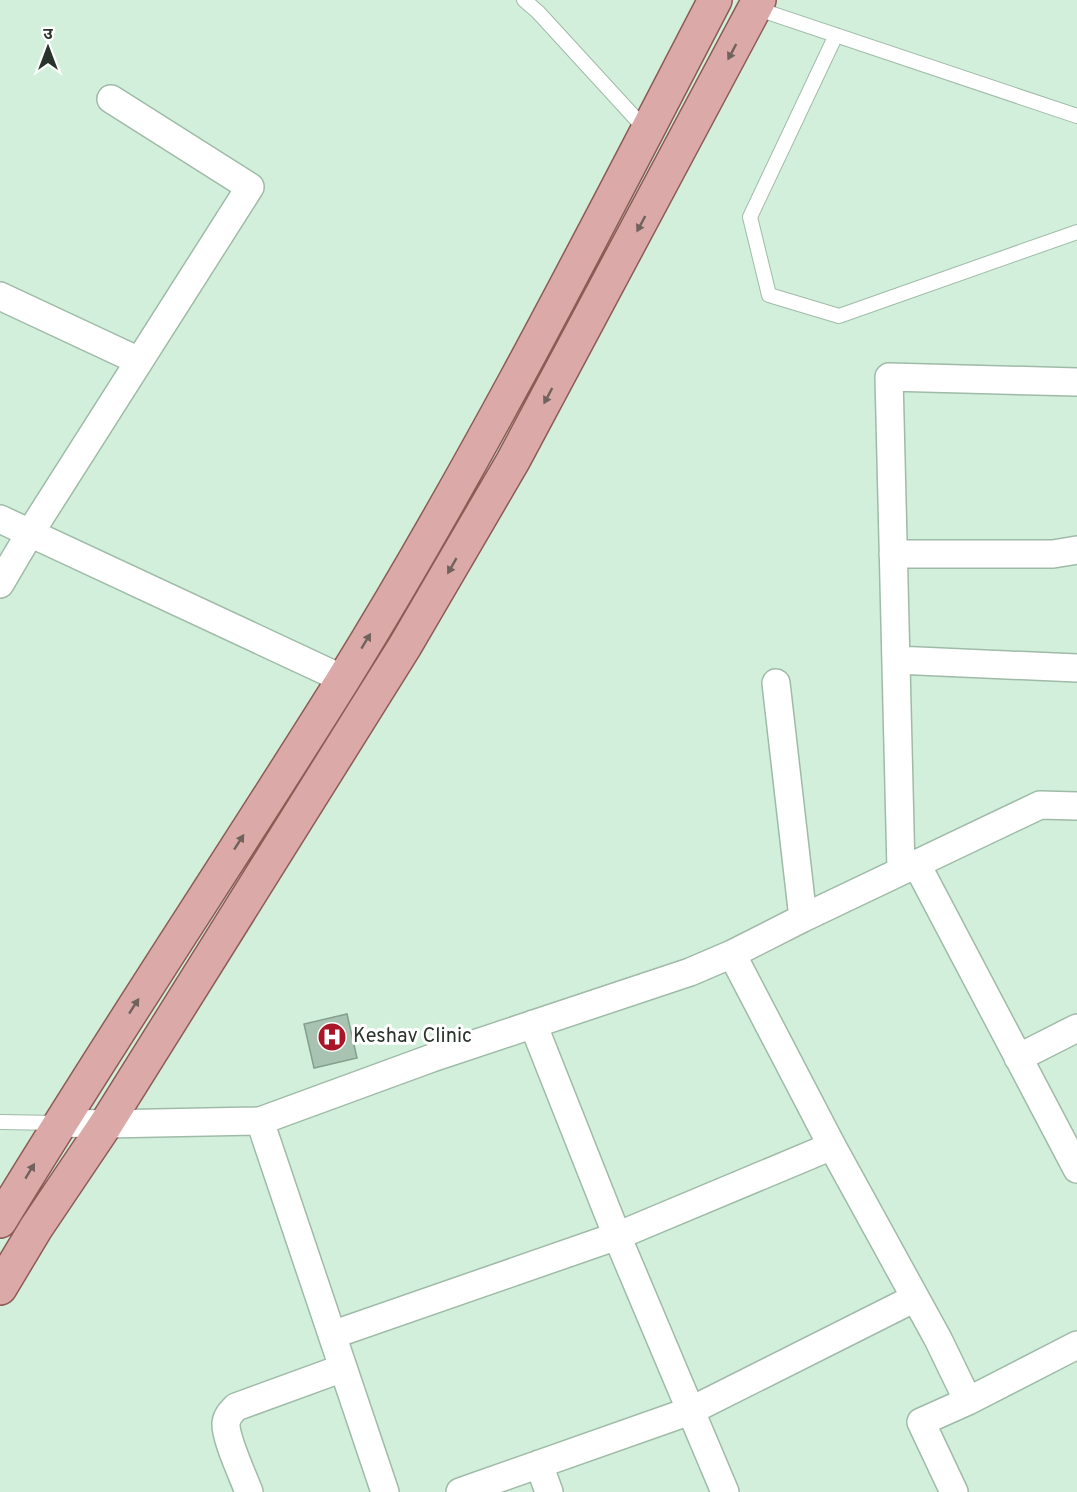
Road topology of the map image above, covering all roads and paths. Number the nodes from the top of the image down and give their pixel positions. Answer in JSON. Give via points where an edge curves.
{"nodes":[{"id":1,"x":524,"y":0,"type":"edge"},
{"id":2,"x":715,"y":0,"type":"edge"},
{"id":3,"x":757,"y":4,"type":"edge"},
{"id":4,"x":836,"y":35,"type":"junction"},
{"id":5,"x":111,"y":99,"type":"dead end"},
{"id":6,"x":1077,"y":116,"type":"edge"},
{"id":7,"x":647,"y":131,"type":"junction"},
{"id":8,"x":1077,"y":232,"type":"edge"},
{"id":9,"x":0,"y":296,"type":"edge"},
{"id":10,"x":139,"y":362,"type":"junction"},
{"id":11,"x":1077,"y":382,"type":"edge"},
{"id":12,"x":0,"y":519,"type":"edge"},
{"id":13,"x":30,"y":533,"type":"junction"},
{"id":14,"x":1077,"y":550,"type":"edge"},
{"id":15,"x":893,"y":554,"type":"junction"},
{"id":16,"x":0,"y":584,"type":"edge"},
{"id":17,"x":896,"y":660,"type":"junction"},
{"id":18,"x":1077,"y":668,"type":"edge"},
{"id":19,"x":344,"y":679,"type":"junction"},
{"id":20,"x":776,"y":683,"type":"dead end"},
{"id":21,"x":1077,"y":806,"type":"edge"},
{"id":22,"x":909,"y":867,"type":"junction"},
{"id":23,"x":803,"y":918,"type":"junction"},
{"id":24,"x":732,"y":954,"type":"junction"},
{"id":25,"x":532,"y":1024,"type":"junction"},
{"id":26,"x":1077,"y":1028,"type":"edge"},
{"id":27,"x":1018,"y":1058,"type":"junction"},
{"id":28,"x":260,"y":1121,"type":"junction"},
{"id":29,"x":0,"y":1122,"type":"edge"},
{"id":30,"x":60,"y":1123,"type":"junction"},
{"id":31,"x":106,"y":1124,"type":"junction"},
{"id":32,"x":832,"y":1146,"type":"junction"},
{"id":33,"x":1077,"y":1169,"type":"edge"},
{"id":34,"x":0,"y":1221,"type":"edge"},
{"id":35,"x":617,"y":1236,"type":"junction"},
{"id":36,"x":0,"y":1288,"type":"edge"},
{"id":37,"x":915,"y":1298,"type":"junction"},
{"id":38,"x":332,"y":1335,"type":"junction"},
{"id":39,"x":1077,"y":1345,"type":"edge"},
{"id":40,"x":343,"y":1368,"type":"junction"},
{"id":41,"x":968,"y":1401,"type":"junction"},
{"id":42,"x":690,"y":1411,"type":"junction"},
{"id":43,"x":538,"y":1464,"type":"junction"},
{"id":44,"x":249,"y":1492,"type":"edge"},
{"id":45,"x":385,"y":1492,"type":"edge"},
{"id":46,"x":460,"y":1492,"type":"edge"},
{"id":47,"x":549,"y":1492,"type":"edge"},
{"id":48,"x":725,"y":1492,"type":"edge"},
{"id":49,"x":954,"y":1492,"type":"edge"}],
"edges":[{"from":1,"to":7,"type":"lane"},
{"from":2,"to":7,"type":"main road"},
{"from":3,"to":4,"type":"lane"},
{"from":3,"to":31,"type":"main road","one_way":true,"via":[[507,471],[405,646]]},
{"from":4,"to":6,"type":"lane"},
{"from":4,"to":8,"type":"lane","via":[[750,217],[769,295],[839,316]]},
{"from":5,"to":10,"type":"street","via":[[250,187]]},
{"from":19,"to":7,"type":"main road","one_way":true,"via":[[463,477]]},
{"from":9,"to":10,"type":"street"},
{"from":10,"to":13,"type":"street"},
{"from":11,"to":15,"type":"street","via":[[889,377]]},
{"from":12,"to":13,"type":"street"},
{"from":13,"to":16,"type":"street"},
{"from":13,"to":19,"type":"street"},
{"from":14,"to":15,"type":"street","via":[[1053,554]]},
{"from":15,"to":17,"type":"street"},
{"from":17,"to":18,"type":"street"},
{"from":17,"to":22,"type":"street"},
{"from":30,"to":19,"type":"main road","one_way":true},
{"from":20,"to":23,"type":"street"},
{"from":21,"to":22,"type":"street","via":[[1040,805]]},
{"from":22,"to":23,"type":"street"},
{"from":22,"to":27,"type":"street"},
{"from":23,"to":24,"type":"street"},
{"from":24,"to":25,"type":"street","via":[[690,972]]},
{"from":24,"to":32,"type":"street"},
{"from":25,"to":28,"type":"street"},
{"from":25,"to":35,"type":"street"},
{"from":26,"to":27,"type":"street"},
{"from":27,"to":33,"type":"street"},
{"from":28,"to":31,"type":"street"},
{"from":28,"to":38,"type":"street"},
{"from":29,"to":30,"type":"lane"},
{"from":30,"to":31,"type":"street"},
{"from":34,"to":30,"type":"main road","one_way":true},
{"from":31,"to":36,"type":"main road"},
{"from":32,"to":35,"type":"street"},
{"from":32,"to":37,"type":"street"},
{"from":35,"to":38,"type":"street"},
{"from":35,"to":42,"type":"street"},
{"from":37,"to":41,"type":"street"},
{"from":37,"to":42,"type":"street"},
{"from":38,"to":40,"type":"street"},
{"from":39,"to":41,"type":"street"},
{"from":40,"to":44,"type":"street","via":[[236,1407],[229,1414],[228,1435]]},
{"from":40,"to":45,"type":"street"},
{"from":41,"to":49,"type":"street","via":[[921,1422]]},
{"from":42,"to":43,"type":"street"},
{"from":42,"to":48,"type":"street"},
{"from":43,"to":46,"type":"street"},
{"from":43,"to":47,"type":"street"}]}
